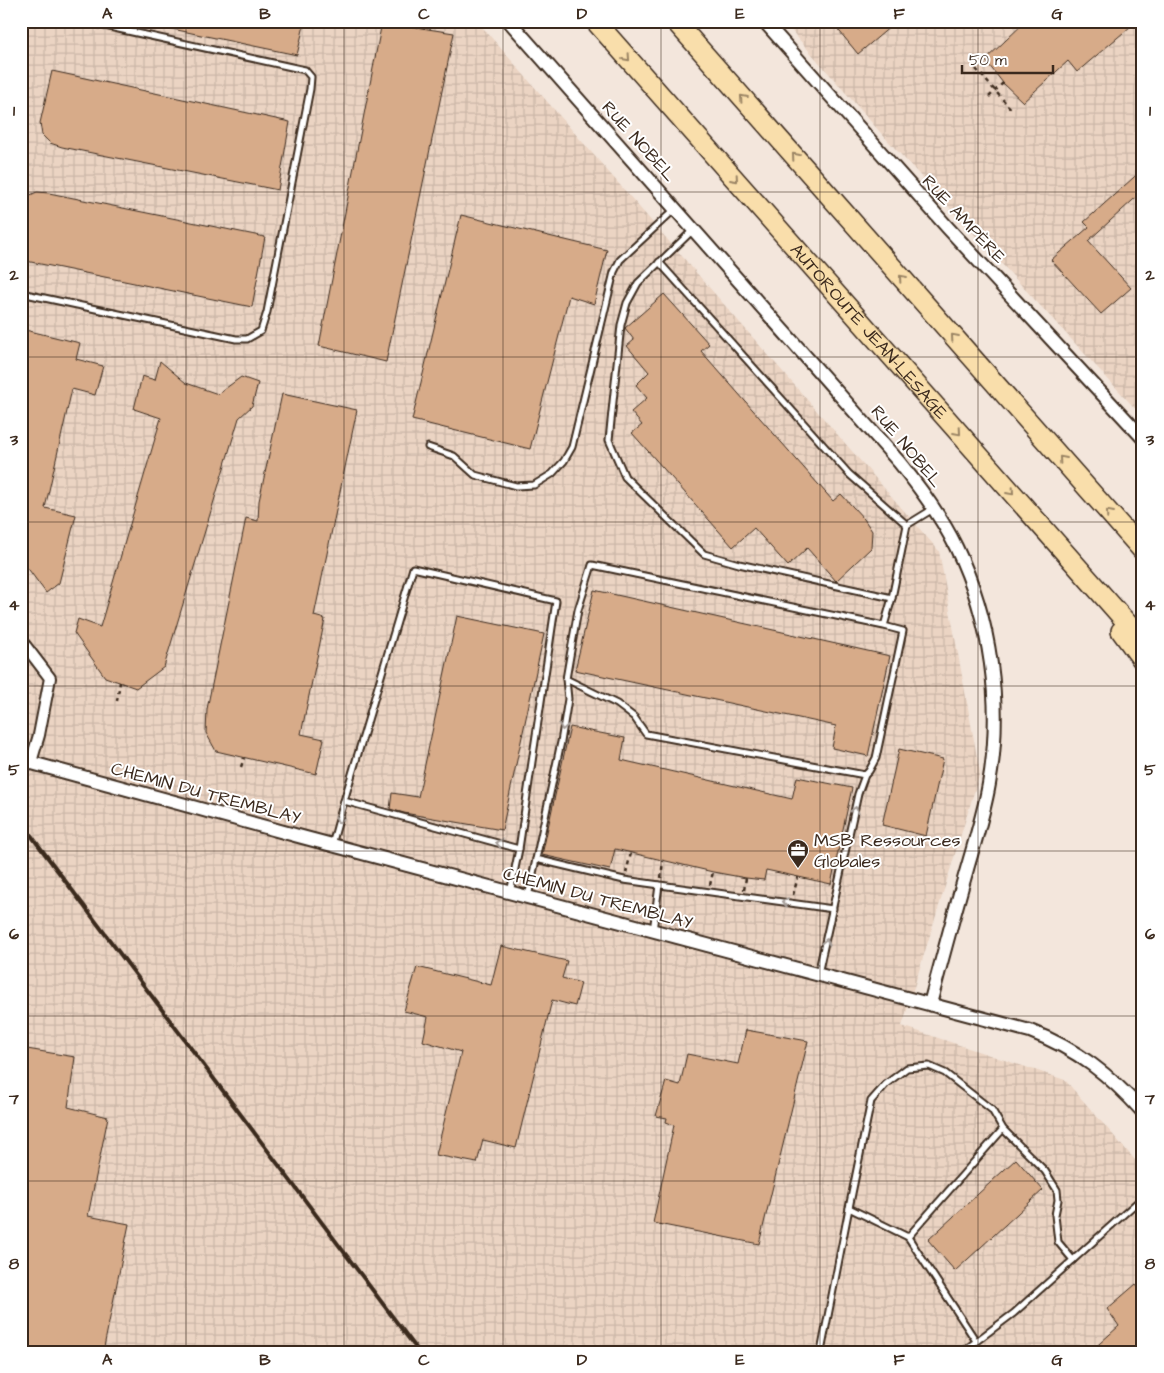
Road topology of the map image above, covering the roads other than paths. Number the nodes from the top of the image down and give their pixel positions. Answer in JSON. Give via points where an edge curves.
{"nodes":[{"id":1,"x":82,"y":21,"type":"edge"},
{"id":2,"x":509,"y":21,"type":"edge"},
{"id":3,"x":594,"y":21,"type":"edge"},
{"id":4,"x":675,"y":21,"type":"edge"},
{"id":5,"x":764,"y":21,"type":"edge"},
{"id":6,"x":676,"y":209,"type":"junction"},
{"id":7,"x":694,"y":229,"type":"junction"},
{"id":8,"x":659,"y":262,"type":"junction"},
{"id":9,"x":21,"y":293,"type":"edge"},
{"id":10,"x":1143,"y":438,"type":"edge"},
{"id":11,"x":428,"y":447,"type":"dead end"},
{"id":12,"x":934,"y":508,"type":"junction"},
{"id":13,"x":908,"y":525,"type":"junction"},
{"id":14,"x":1143,"y":549,"type":"edge"},
{"id":15,"x":1063,"y":552,"type":"junction"},
{"id":16,"x":892,"y":598,"type":"junction"},
{"id":17,"x":884,"y":626,"type":"junction"},
{"id":18,"x":21,"y":640,"type":"edge"},
{"id":19,"x":1143,"y":640,"type":"edge"},
{"id":20,"x":1143,"y":661,"type":"edge"},
{"id":21,"x":566,"y":679,"type":"junction"},
{"id":22,"x":26,"y":761,"type":"edge"},
{"id":23,"x":865,"y":775,"type":"junction"},
{"id":24,"x":344,"y":801,"type":"junction"},
{"id":25,"x":332,"y":845,"type":"junction"},
{"id":26,"x":519,"y":849,"type":"junction"},
{"id":27,"x":536,"y":858,"type":"junction"},
{"id":28,"x":659,"y":885,"type":"junction"},
{"id":29,"x":510,"y":893,"type":"junction"},
{"id":30,"x":528,"y":898,"type":"junction"},
{"id":31,"x":834,"y":909,"type":"junction"},
{"id":32,"x":652,"y":931,"type":"junction"},
{"id":33,"x":818,"y":974,"type":"junction"},
{"id":34,"x":930,"y":1004,"type":"junction"},
{"id":35,"x":1143,"y":1112,"type":"edge"},
{"id":36,"x":1003,"y":1128,"type":"junction"},
{"id":37,"x":1143,"y":1197,"type":"edge"},
{"id":38,"x":849,"y":1208,"type":"junction"},
{"id":39,"x":908,"y":1237,"type":"junction"},
{"id":40,"x":1073,"y":1260,"type":"junction"},
{"id":41,"x":976,"y":1341,"type":"junction"},
{"id":42,"x":821,"y":1352,"type":"edge"},
{"id":43,"x":962,"y":1352,"type":"edge"}],
"edges":[{"from":1,"to":9,"type":"lane","via":[[305,70],[311,77],[267,312],[261,331],[247,339],[236,339]]},
{"from":2,"to":6,"type":"street","name":"RUE NOBEL"},
{"from":3,"to":15,"type":"highway","name":"AUTOROUTE JEAN-LESAGE","one_way":true},
{"from":14,"to":4,"type":"highway","one_way":true},
{"from":5,"to":10,"type":"street","name":"RUE AMPÈRE","via":[[937,216]]},
{"from":6,"to":7,"type":"street","name":"RUE NOBEL"},
{"from":6,"to":11,"type":"lane","via":[[620,260],[614,272],[572,447],[552,474],[534,485],[516,486],[475,475],[454,456]]},
{"from":7,"to":8,"type":"lane"},
{"from":7,"to":12,"type":"street","name":"RUE NOBEL","via":[[899,462]]},
{"from":8,"to":13,"type":"lane","via":[[849,474]]},
{"from":8,"to":16,"type":"lane","via":[[638,283],[627,303],[621,325],[609,440],[625,477],[704,554]]},
{"from":12,"to":13,"type":"lane"},
{"from":12,"to":34,"type":"street","name":"RUE NOBEL","via":[[959,552],[977,601],[990,657],[994,721],[993,758],[984,807]]},
{"from":13,"to":16,"type":"lane"},
{"from":15,"to":19,"type":"highway","name":"AUTOROUTE JEAN-LESAGE"},
{"from":15,"to":20,"type":"highway"},
{"from":16,"to":17,"type":"lane"},
{"from":17,"to":21,"type":"lane","via":[[592,565],[578,610]]},
{"from":17,"to":23,"type":"lane","via":[[903,631],[876,758]]},
{"from":18,"to":22,"type":"street","via":[[50,678],[39,734]]},
{"from":21,"to":23,"type":"lane","via":[[617,704],[634,717],[646,734]]},
{"from":21,"to":27,"type":"lane","one_way":true,"via":[[568,700],[564,725]]},
{"from":22,"to":25,"type":"street","name":"CHEMIN DU TREMBLAY"},
{"from":31,"to":23,"type":"lane","one_way":true,"via":[[858,794]]},
{"from":24,"to":25,"type":"lane","one_way":true},
{"from":26,"to":24,"type":"lane","one_way":true},
{"from":24,"to":26,"type":"lane","via":[[413,568],[556,600]]},
{"from":25,"to":29,"type":"street","name":"CHEMIN DU TREMBLAY"},
{"from":26,"to":29,"type":"lane"},
{"from":27,"to":28,"type":"lane","via":[[624,880]]},
{"from":27,"to":30,"type":"lane"},
{"from":31,"to":28,"type":"lane","one_way":true},
{"from":28,"to":32,"type":"lane"},
{"from":29,"to":30,"type":"street","name":"CHEMIN DU TREMBLAY"},
{"from":30,"to":32,"type":"street","name":"CHEMIN DU TREMBLAY"},
{"from":33,"to":31,"type":"lane","one_way":true},
{"from":32,"to":33,"type":"street","name":"CHEMIN DU TREMBLAY"},
{"from":33,"to":34,"type":"street","name":"CHEMIN DU TREMBLAY"},
{"from":34,"to":35,"type":"street","name":"CHEMIN DU TREMBLAY","via":[[1030,1031],[1062,1045],[1104,1072]]},
{"from":36,"to":38,"type":"lane","via":[[992,1110],[944,1074],[929,1066],[907,1068],[871,1101]]},
{"from":36,"to":39,"type":"lane"},
{"from":36,"to":40,"type":"lane","via":[[1058,1190],[1055,1215],[1058,1242]]},
{"from":37,"to":40,"type":"lane"},
{"from":38,"to":39,"type":"lane"},
{"from":38,"to":42,"type":"lane"},
{"from":39,"to":41,"type":"lane"},
{"from":40,"to":41,"type":"lane","via":[[1014,1313]]},
{"from":41,"to":43,"type":"lane"}]}
